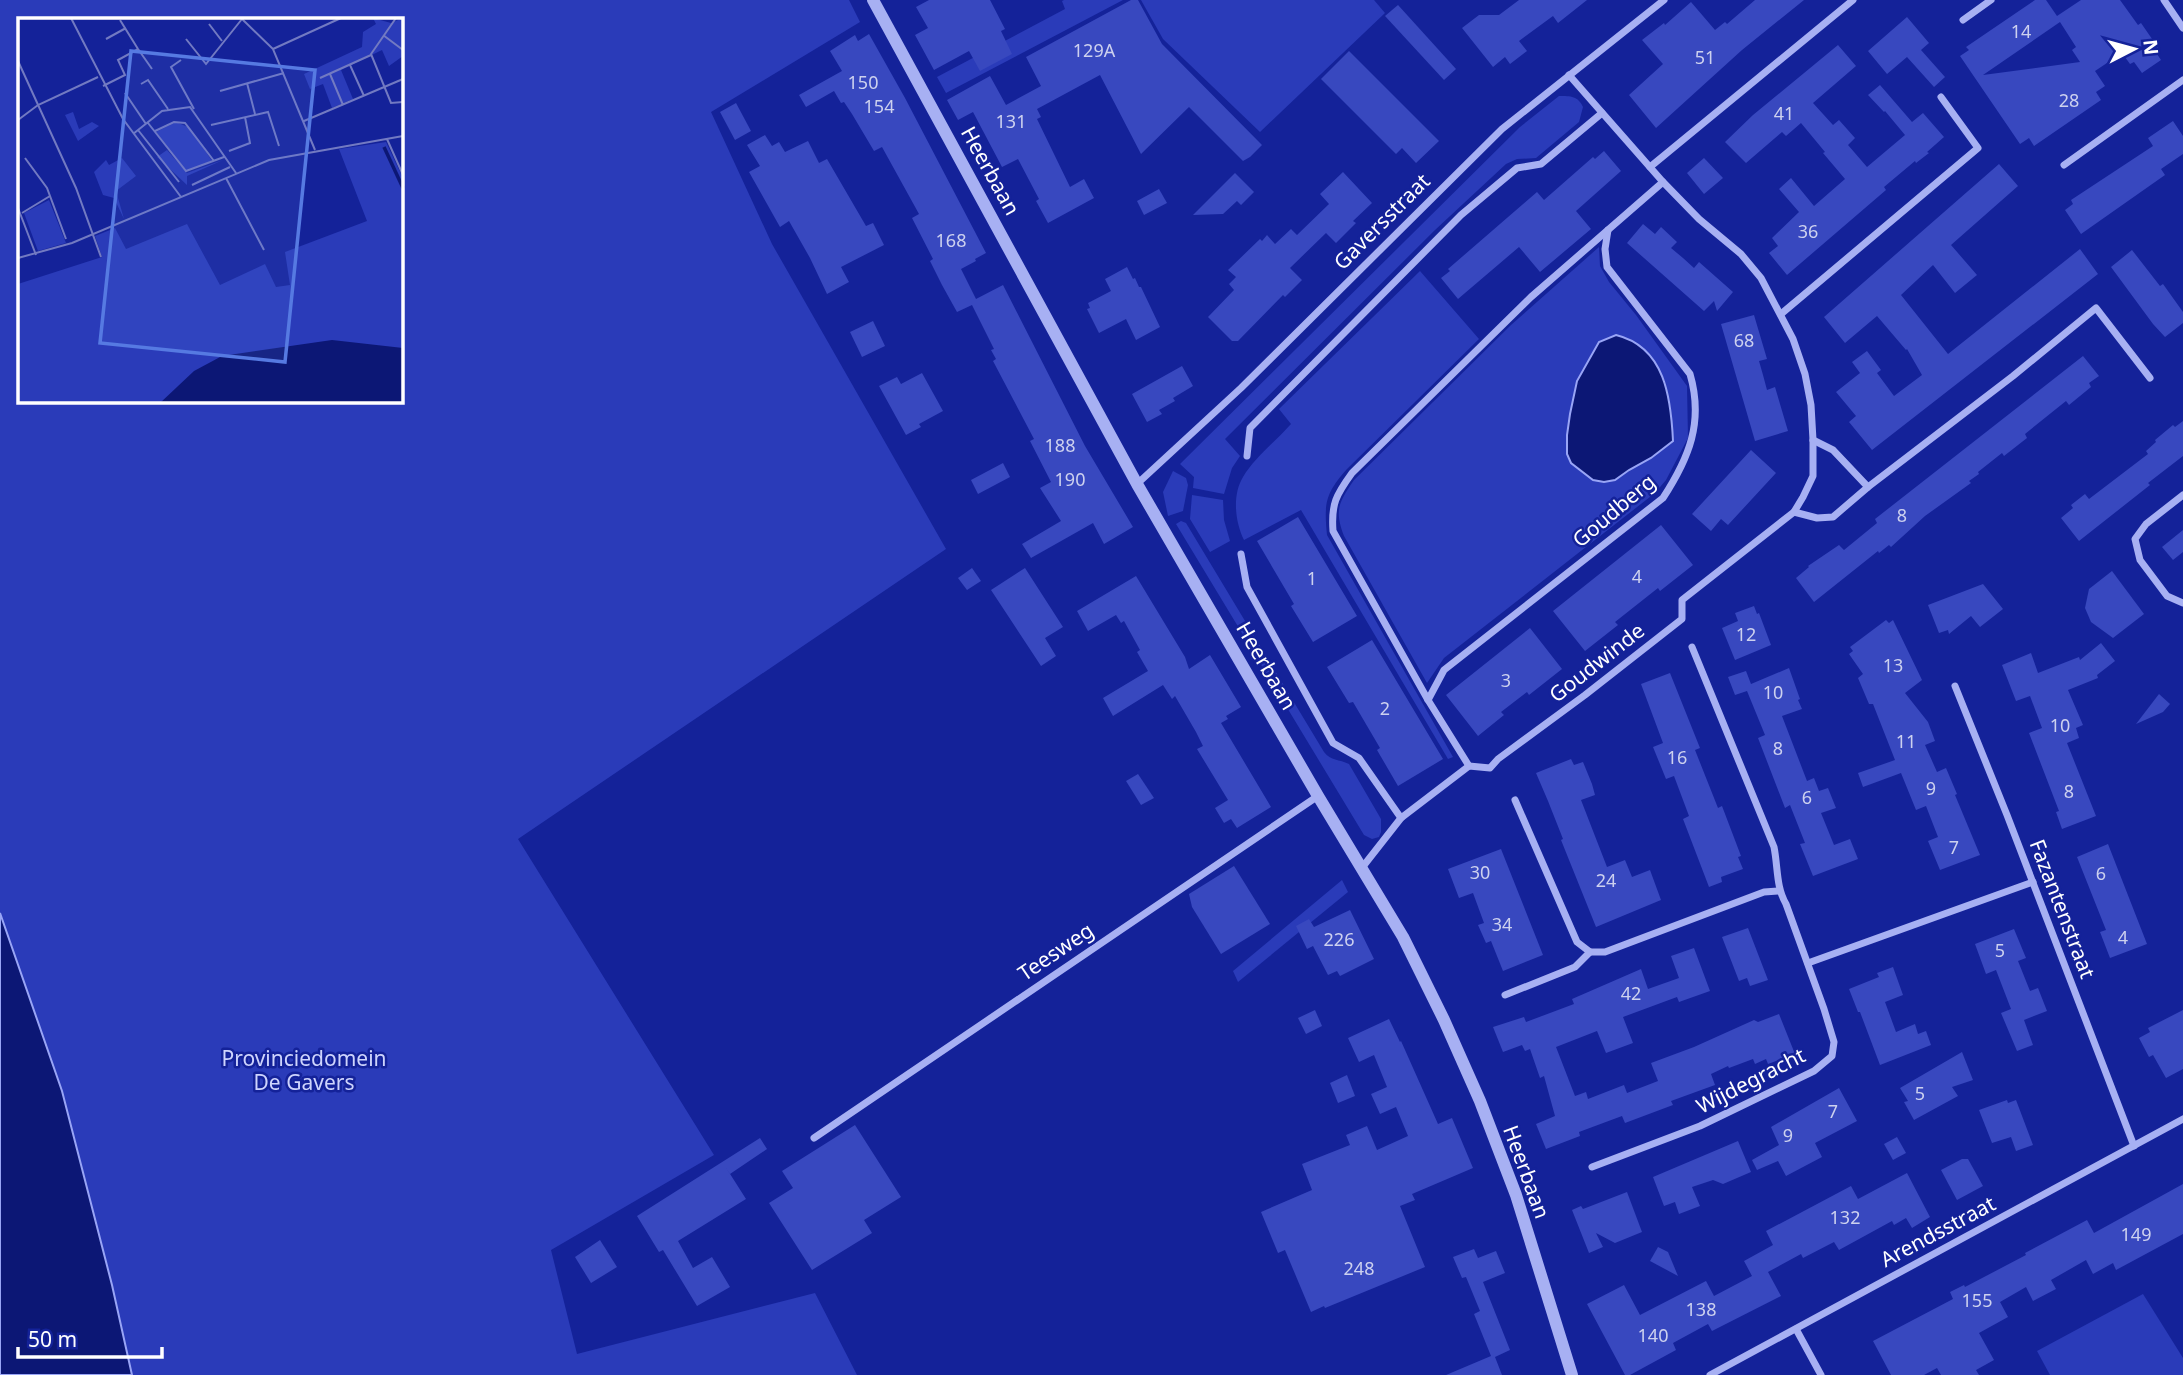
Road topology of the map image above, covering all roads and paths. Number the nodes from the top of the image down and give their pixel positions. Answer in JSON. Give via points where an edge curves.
{"nodes":[{"id":1,"x":873,"y":0,"type":"edge"},
{"id":2,"x":1664,"y":0,"type":"edge"},
{"id":3,"x":1853,"y":0,"type":"edge"},
{"id":4,"x":1991,"y":0,"type":"edge"},
{"id":5,"x":2164,"y":0,"type":"edge"},
{"id":6,"x":1963,"y":20,"type":"dead end"},
{"id":7,"x":2183,"y":27,"type":"edge"},
{"id":8,"x":1569,"y":75,"type":"junction"},
{"id":9,"x":2183,"y":80,"type":"edge"},
{"id":10,"x":1941,"y":97,"type":"dead end"},
{"id":11,"x":1602,"y":113,"type":"junction"},
{"id":12,"x":2064,"y":165,"type":"dead end"},
{"id":13,"x":1650,"y":166,"type":"junction"},
{"id":14,"x":1663,"y":182,"type":"junction"},
{"id":15,"x":1609,"y":230,"type":"junction"},
{"id":16,"x":1782,"y":314,"type":"junction"},
{"id":17,"x":2150,"y":379,"type":"dead end"},
{"id":18,"x":1813,"y":440,"type":"junction"},
{"id":19,"x":1247,"y":456,"type":"dead end"},
{"id":20,"x":1137,"y":484,"type":"junction"},
{"id":21,"x":1868,"y":487,"type":"junction"},
{"id":22,"x":2183,"y":495,"type":"edge"},
{"id":23,"x":1794,"y":512,"type":"junction"},
{"id":24,"x":1241,"y":554,"type":"dead end"},
{"id":25,"x":2183,"y":603,"type":"edge"},
{"id":26,"x":1692,"y":647,"type":"dead end"},
{"id":27,"x":1955,"y":686,"type":"dead end"},
{"id":28,"x":1428,"y":700,"type":"junction"},
{"id":29,"x":1469,"y":766,"type":"junction"},
{"id":30,"x":1318,"y":796,"type":"junction"},
{"id":31,"x":1515,"y":800,"type":"dead end"},
{"id":32,"x":1401,"y":818,"type":"junction"},
{"id":33,"x":1362,"y":869,"type":"junction"},
{"id":34,"x":2033,"y":882,"type":"junction"},
{"id":35,"x":1779,"y":891,"type":"junction"},
{"id":36,"x":1590,"y":952,"type":"junction"},
{"id":37,"x":1808,"y":963,"type":"junction"},
{"id":38,"x":1505,"y":995,"type":"dead end"},
{"id":39,"x":2183,"y":1119,"type":"edge"},
{"id":40,"x":814,"y":1138,"type":"dead end"},
{"id":41,"x":2134,"y":1146,"type":"junction"},
{"id":42,"x":1592,"y":1167,"type":"dead end"},
{"id":43,"x":1796,"y":1329,"type":"junction"},
{"id":44,"x":1572,"y":1375,"type":"edge"},
{"id":45,"x":1710,"y":1375,"type":"edge"},
{"id":46,"x":1821,"y":1375,"type":"edge"}],
"edges":[{"from":1,"to":20,"type":"street","name":"Heerbaan"},
{"from":2,"to":8,"type":"street","name":"Gaversstraat"},
{"from":3,"to":13,"type":"street"},
{"from":4,"to":6,"type":"street"},
{"from":5,"to":7,"type":"street"},
{"from":8,"to":11,"type":"street"},
{"from":8,"to":20,"type":"street","name":"Gaversstraat","via":[[1502,129],[1241,388]]},
{"from":9,"to":12,"type":"street"},
{"from":10,"to":16,"type":"street","via":[[1978,149]]},
{"from":11,"to":13,"type":"street"},
{"from":11,"to":19,"type":"street","via":[[1541,164],[1517,168],[1461,215],[1250,428]]},
{"from":13,"to":14,"type":"street"},
{"from":14,"to":15,"type":"street"},
{"from":14,"to":16,"type":"street","via":[[1741,254]]},
{"from":15,"to":28,"type":"street","via":[[1531,297],[1352,473],[1336,496],[1333,531]]},
{"from":15,"to":28,"type":"street","name":"Goudberg","via":[[1607,267],[1690,374],[1695,429],[1689,450],[1663,498],[1444,670]]},
{"from":16,"to":18,"type":"street","via":[[1805,374]]},
{"from":17,"to":21,"type":"street","via":[[2096,308]]},
{"from":18,"to":21,"type":"street","via":[[1833,450]]},
{"from":18,"to":23,"type":"street","name":"Goudwinde","via":[[1812,476]]},
{"from":20,"to":30,"type":"street","name":"Heerbaan"},
{"from":21,"to":23,"type":"street","via":[[1833,517]]},
{"from":22,"to":25,"type":"street","via":[[2146,524],[2135,539],[2140,560],[2167,596]]},
{"from":23,"to":29,"type":"street","name":"Goudwinde","via":[[1682,600],[1682,619],[1585,695],[1490,768]]},
{"from":24,"to":32,"type":"street","via":[[1247,587],[1333,743],[1359,758]]},
{"from":26,"to":35,"type":"street","name":"Wijdegracht","via":[[1774,847]]},
{"from":27,"to":34,"type":"street","name":"Fazantenstraat"},
{"from":28,"to":29,"type":"street"},
{"from":29,"to":32,"type":"street","name":"Goudwinde"},
{"from":30,"to":33,"type":"street","name":"Heerbaan"},
{"from":30,"to":40,"type":"street","name":"Teesweg"},
{"from":31,"to":36,"type":"street","via":[[1577,942]]},
{"from":32,"to":33,"type":"street","name":"Goudwinde"},
{"from":33,"to":44,"type":"street","name":"Heerbaan","via":[[1403,937],[1480,1101],[1516,1195]]},
{"from":34,"to":37,"type":"street"},
{"from":34,"to":41,"type":"street","name":"Fazantenstraat"},
{"from":35,"to":36,"type":"street","via":[[1764,892],[1605,952]]},
{"from":35,"to":37,"type":"street","name":"Wijdegracht"},
{"from":36,"to":38,"type":"street","via":[[1575,967]]},
{"from":37,"to":42,"type":"street","name":"Wijdegracht","via":[[1834,1042],[1832,1056],[1814,1071],[1700,1126]]},
{"from":39,"to":41,"type":"street","name":"Arendsstraat"},
{"from":41,"to":43,"type":"street","name":"Arendsstraat"},
{"from":43,"to":45,"type":"street","name":"Arendsstraat"},
{"from":43,"to":46,"type":"street"}]}
